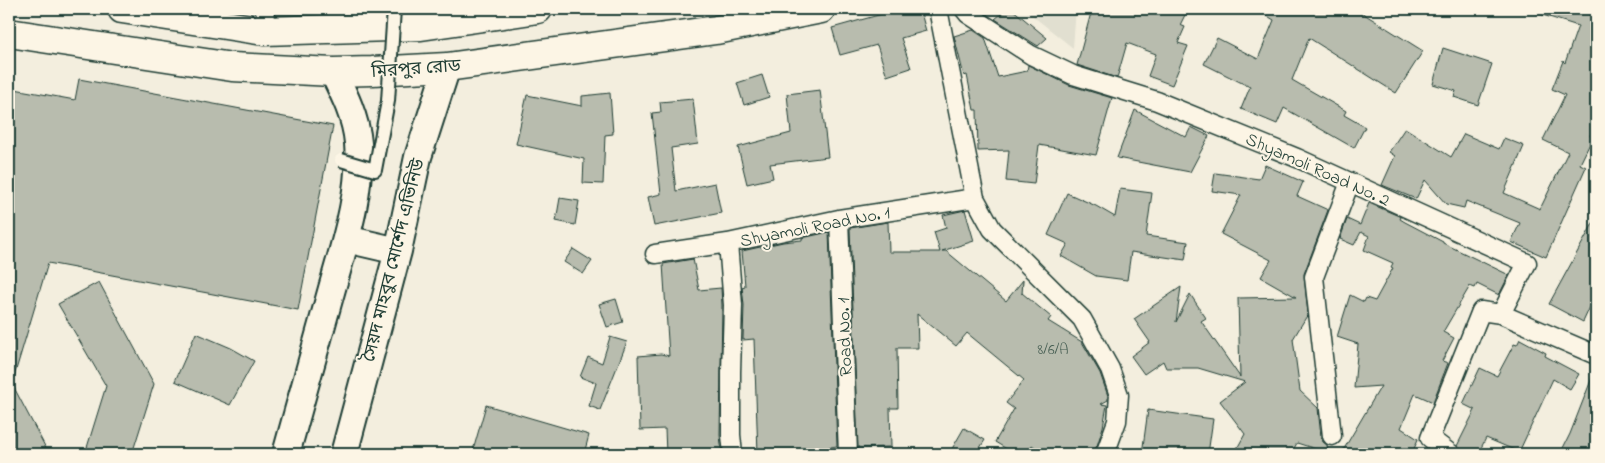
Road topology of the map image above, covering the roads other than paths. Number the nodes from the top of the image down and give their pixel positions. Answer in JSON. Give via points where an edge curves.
{"nodes":[{"id":1,"x":122,"y":9,"type":"edge"},
{"id":2,"x":394,"y":9,"type":"edge"},
{"id":3,"x":538,"y":9,"type":"edge"},
{"id":4,"x":821,"y":9,"type":"edge"},
{"id":5,"x":938,"y":9,"type":"edge"},
{"id":6,"x":964,"y":9,"type":"edge"},
{"id":7,"x":265,"y":20,"type":"edge"},
{"id":8,"x":9,"y":33,"type":"edge"},
{"id":9,"x":447,"y":67,"type":"junction"},
{"id":10,"x":333,"y":72,"type":"junction"},
{"id":11,"x":341,"y":160,"type":"dead end"},
{"id":12,"x":1350,"y":182,"type":"junction"},
{"id":13,"x":975,"y":198,"type":"junction"},
{"id":14,"x":839,"y":219,"type":"junction"},
{"id":15,"x":346,"y":239,"type":"junction"},
{"id":16,"x":728,"y":243,"type":"junction"},
{"id":17,"x":398,"y":251,"type":"junction"},
{"id":18,"x":655,"y":254,"type":"dead end"},
{"id":19,"x":1501,"y":314,"type":"junction"},
{"id":20,"x":1596,"y":355,"type":"edge"},
{"id":21,"x":1332,"y":436,"type":"dead end"},
{"id":22,"x":286,"y":454,"type":"edge"},
{"id":23,"x":344,"y":454,"type":"edge"},
{"id":24,"x":733,"y":454,"type":"edge"},
{"id":25,"x":848,"y":454,"type":"edge"},
{"id":26,"x":1105,"y":454,"type":"edge"},
{"id":27,"x":1451,"y":454,"type":"edge"}],
"edges":[{"from":1,"to":7,"type":"highway"},
{"from":2,"to":11,"type":"street","bridge":true,"via":[[388,101],[375,170]]},
{"from":3,"to":7,"type":"highway","via":[[421,26]]},
{"from":4,"to":9,"type":"highway","name":"মিরপুর রোড","via":[[716,30]]},
{"from":5,"to":13,"type":"street"},
{"from":6,"to":12,"type":"street","name":"Shyamoli Road No. 2","via":[[1031,55],[1073,75],[1157,101]]},
{"from":8,"to":10,"type":"highway","name":"মিরপুর রোড","via":[[232,67]]},
{"from":9,"to":10,"type":"highway","name":"মিরপুর রোড"},
{"from":9,"to":17,"type":"main road","name":"সৈয়দ মাহবুব মোর্শেদ এভিনিউ","via":[[418,157]]},
{"from":10,"to":15,"type":"main road","via":[[346,98],[358,141],[359,162]]},
{"from":12,"to":19,"type":"street","name":"Shyamoli Road No. 2","via":[[1527,262]]},
{"from":12,"to":21,"type":"street","via":[[1314,277]]},
{"from":13,"to":14,"type":"street","name":"Shyamoli Road No. 1"},
{"from":13,"to":26,"type":"street","via":[[992,229],[1082,319],[1110,370],[1119,395],[1117,420]]},
{"from":14,"to":16,"type":"street","name":"Shyamoli Road No. 1"},
{"from":14,"to":25,"type":"street","name":"Road No. 1"},
{"from":15,"to":17,"type":"main road"},
{"from":15,"to":22,"type":"main road"},
{"from":16,"to":18,"type":"street","name":"Shyamoli Road No. 1"},
{"from":16,"to":24,"type":"street","via":[[733,304]]},
{"from":17,"to":23,"type":"main road","name":"সৈয়দ মাহবুব মোর্শেদ এভিনিউ"},
{"from":19,"to":20,"type":"street"},
{"from":19,"to":27,"type":"street","via":[[1481,311],[1430,438]]}]}
